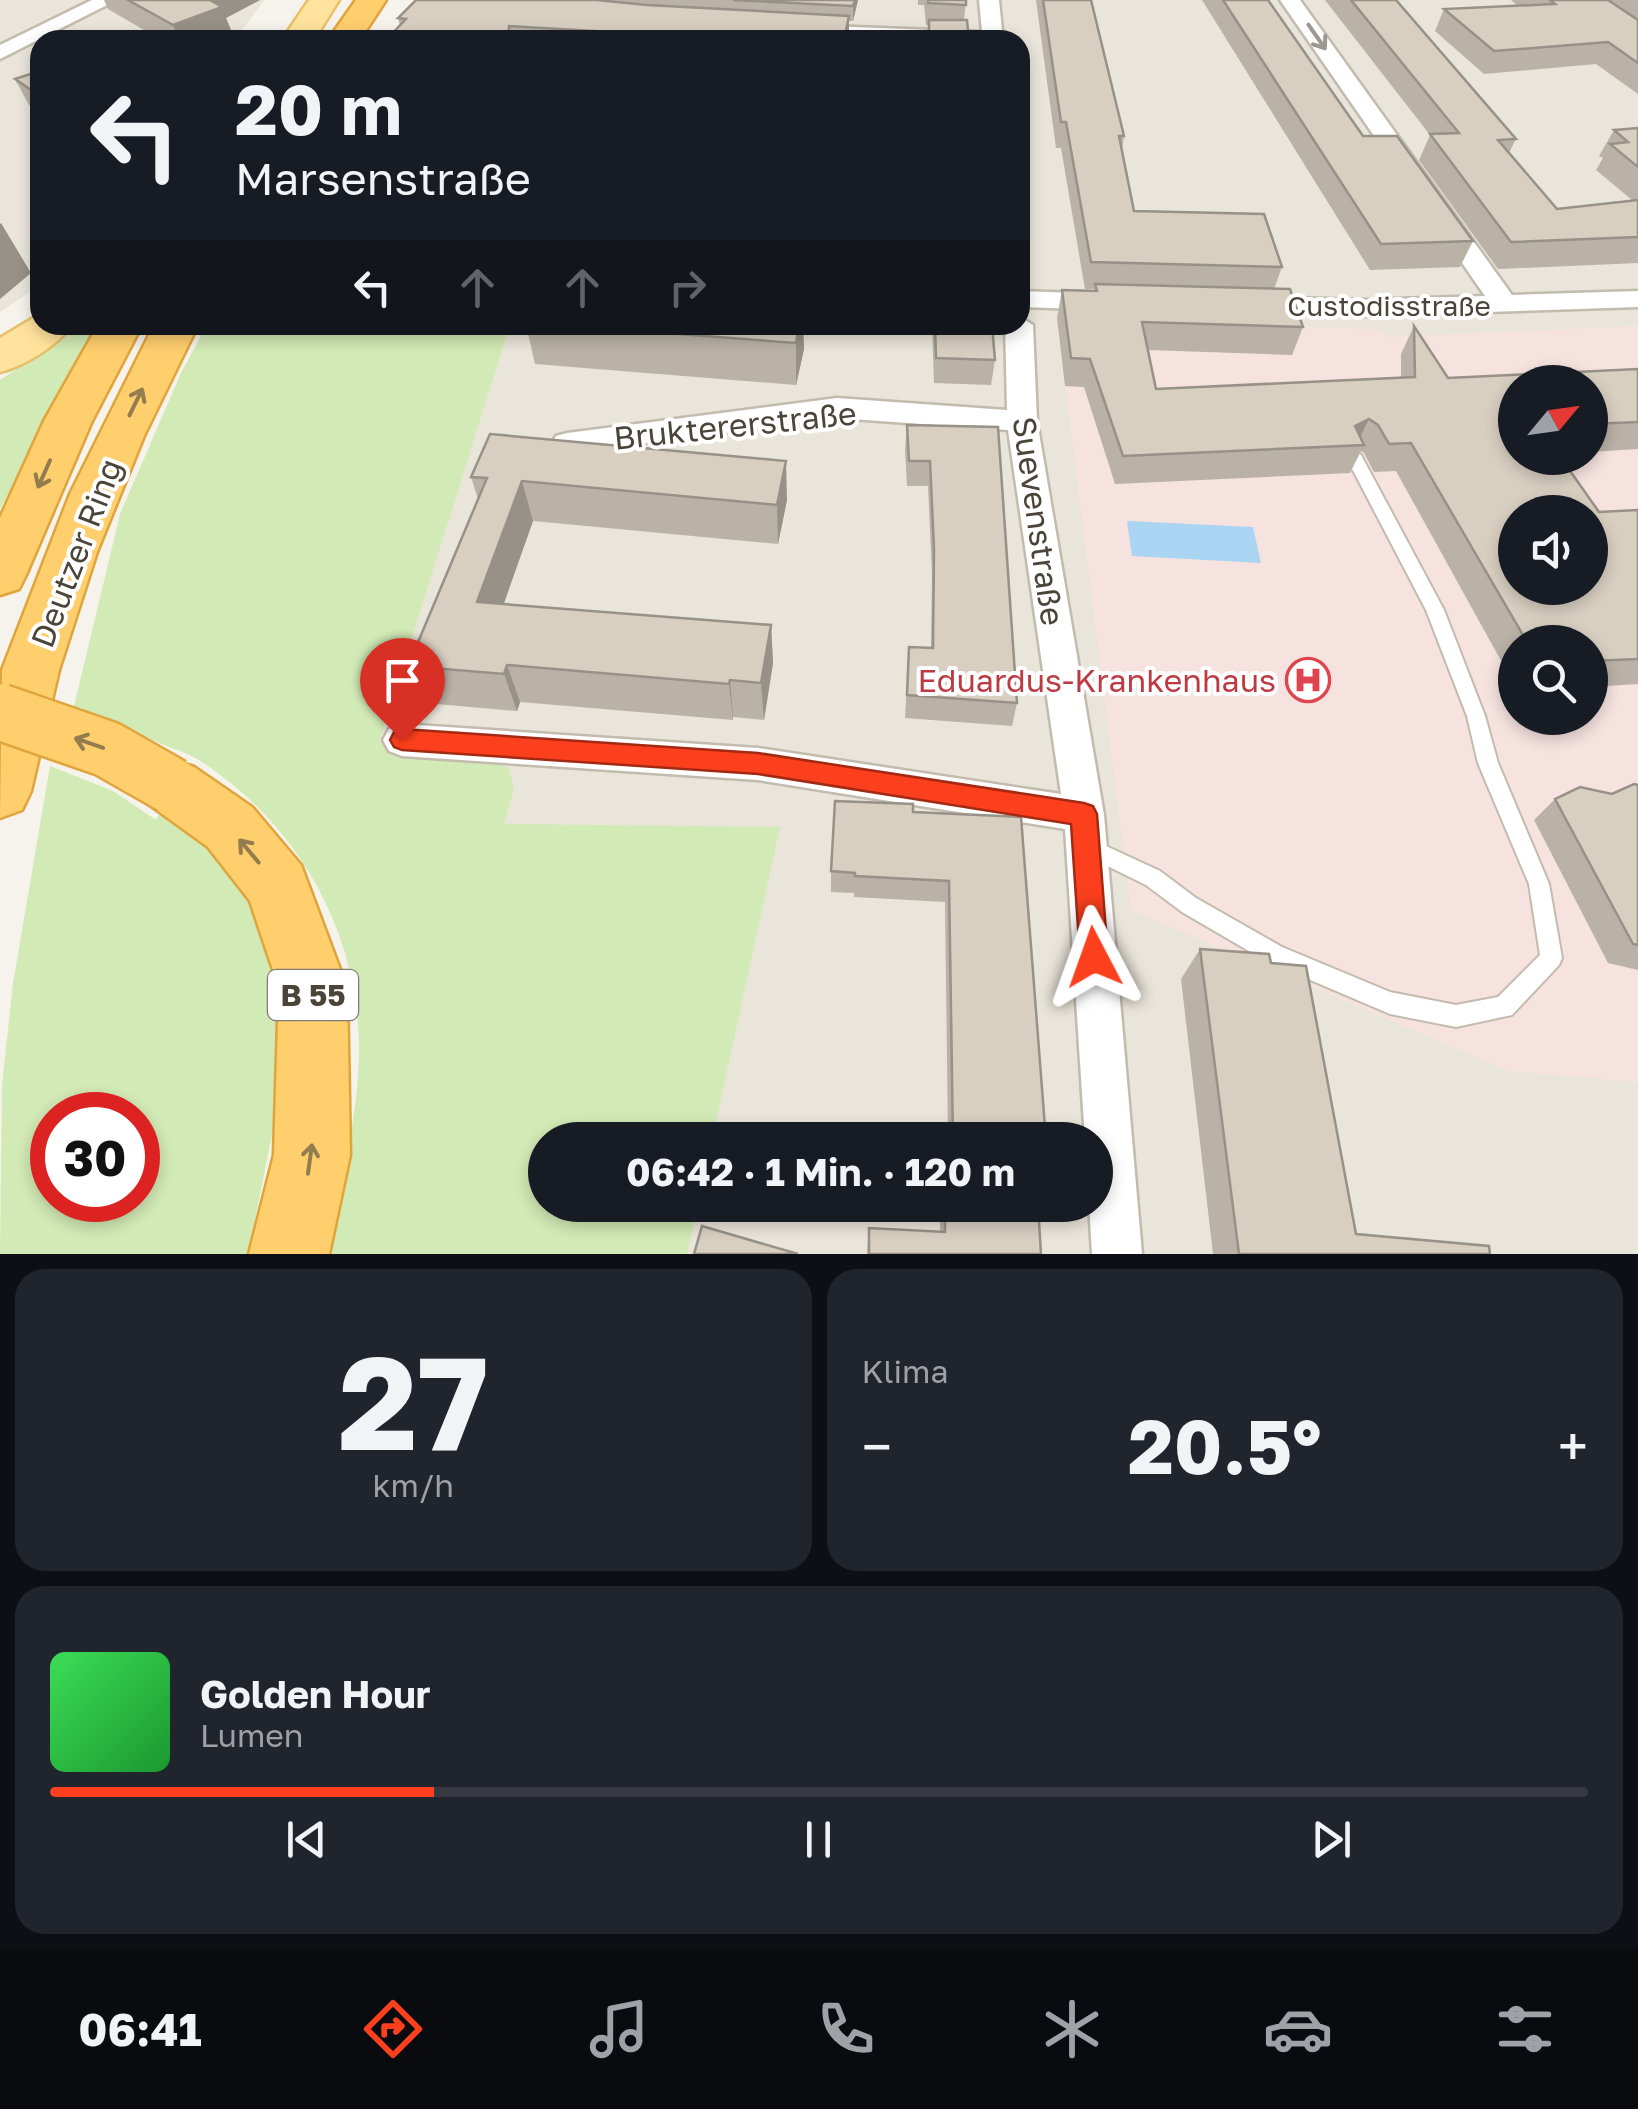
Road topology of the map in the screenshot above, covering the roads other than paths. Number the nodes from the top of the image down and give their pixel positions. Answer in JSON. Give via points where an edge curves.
{"nodes":[{"id":1,"x":107,"y":0,"type":"edge"},
{"id":2,"x":324,"y":0,"type":"edge"},
{"id":3,"x":371,"y":0,"type":"edge"},
{"id":4,"x":989,"y":0,"type":"edge"},
{"id":5,"x":1290,"y":0,"type":"edge"},
{"id":6,"x":48,"y":30,"type":"edge"},
{"id":7,"x":304,"y":30,"type":"edge"},
{"id":8,"x":351,"y":30,"type":"edge"},
{"id":9,"x":992,"y":30,"type":"edge"},
{"id":10,"x":30,"y":39,"type":"edge"},
{"id":11,"x":0,"y":54,"type":"edge"},
{"id":12,"x":1030,"y":299,"type":"edge"},
{"id":13,"x":1638,"y":299,"type":"edge"},
{"id":14,"x":1134,"y":302,"type":"edge"},
{"id":15,"x":1228,"y":305,"type":"edge"},
{"id":16,"x":1506,"y":305,"type":"junction"},
{"id":17,"x":35,"y":335,"type":"edge"},
{"id":18,"x":115,"y":335,"type":"edge"},
{"id":19,"x":171,"y":335,"type":"edge"},
{"id":20,"x":1019,"y":335,"type":"edge"},
{"id":21,"x":0,"y":358,"type":"edge"},
{"id":22,"x":1022,"y":421,"type":"junction"},
{"id":23,"x":567,"y":443,"type":"edge"},
{"id":24,"x":1353,"y":455,"type":"edge"},
{"id":25,"x":0,"y":575,"type":"edge"},
{"id":26,"x":0,"y":712,"type":"edge"},
{"id":27,"x":402,"y":740,"type":"dead end"},
{"id":28,"x":0,"y":791,"type":"edge"},
{"id":29,"x":1085,"y":830,"type":"junction"},
{"id":30,"x":289,"y":1254,"type":"edge"},
{"id":31,"x":1117,"y":1254,"type":"edge"}],
"edges":[{"from":1,"to":6,"type":"street"},
{"from":2,"to":7,"type":"main road"},
{"from":3,"to":8,"type":"highway"},
{"from":4,"to":9,"type":"street"},
{"from":5,"to":16,"type":"street","one_way":true},
{"from":10,"to":11,"type":"street"},
{"from":12,"to":14,"type":"street"},
{"from":13,"to":16,"type":"street","name":"Custodisstraße"},
{"from":15,"to":16,"type":"street","name":"Custodisstraße"},
{"from":17,"to":21,"type":"main road"},
{"from":18,"to":25,"type":"highway","name":"Deutzer Ring","one_way":true},
{"from":28,"to":19,"type":"highway","name":"Deutzer Ring","one_way":true,"via":[[64,566]]},
{"from":20,"to":22,"type":"street","name":"Suevenstraße"},
{"from":22,"to":23,"type":"street","name":"Bruktererstraße","via":[[837,408]]},
{"from":22,"to":29,"type":"street","name":"Suevenstraße"},
{"from":24,"to":29,"type":"lane","via":[[1435,610],[1539,884],[1550,958],[1504,1007],[1456,1016],[1390,1003],[1274,954],[1189,905]]},
{"from":30,"to":26,"type":"highway","number":"B 55","one_way":true,"bridge":true,"via":[[312,1155],[313,988],[278,886],[230,827],[172,786],[106,749]]},
{"from":27,"to":29,"type":"street","via":[[758,764]]},
{"from":29,"to":31,"type":"street","name":"Suevenstraße"}]}
